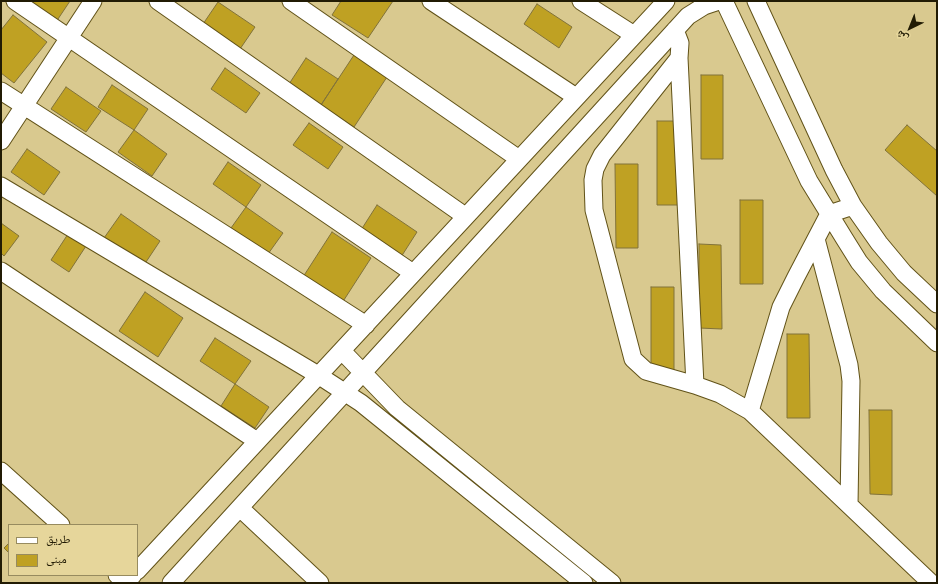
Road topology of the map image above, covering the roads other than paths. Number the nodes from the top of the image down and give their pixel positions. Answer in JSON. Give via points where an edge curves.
{"nodes":[{"id":1,"x":15,"y":1,"type":"edge"},
{"id":2,"x":93,"y":1,"type":"edge"},
{"id":3,"x":158,"y":1,"type":"edge"},
{"id":4,"x":291,"y":1,"type":"edge"},
{"id":5,"x":431,"y":1,"type":"edge"},
{"id":6,"x":581,"y":1,"type":"edge"},
{"id":7,"x":666,"y":1,"type":"edge"},
{"id":8,"x":719,"y":1,"type":"edge"},
{"id":9,"x":724,"y":1,"type":"edge"},
{"id":10,"x":756,"y":1,"type":"edge"},
{"id":11,"x":675,"y":30,"type":"junction"},
{"id":12,"x":634,"y":35,"type":"junction"},
{"id":13,"x":68,"y":38,"type":"junction"},
{"id":14,"x":679,"y":58,"type":"junction"},
{"id":15,"x":1,"y":91,"type":"edge"},
{"id":16,"x":576,"y":97,"type":"junction"},
{"id":17,"x":24,"y":106,"type":"junction"},
{"id":18,"x":1,"y":140,"type":"edge"},
{"id":19,"x":519,"y":159,"type":"junction"},
{"id":20,"x":1,"y":186,"type":"edge"},
{"id":21,"x":853,"y":206,"type":"junction"},
{"id":22,"x":829,"y":214,"type":"junction"},
{"id":23,"x":465,"y":216,"type":"junction"},
{"id":24,"x":816,"y":239,"type":"junction"},
{"id":25,"x":1,"y":271,"type":"edge"},
{"id":26,"x":413,"y":273,"type":"junction"},
{"id":27,"x":937,"y":304,"type":"edge"},
{"id":28,"x":366,"y":325,"type":"junction"},
{"id":29,"x":937,"y":343,"type":"edge"},
{"id":30,"x":342,"y":351,"type":"junction"},
{"id":31,"x":363,"y":373,"type":"junction"},
{"id":32,"x":318,"y":375,"type":"junction"},
{"id":33,"x":695,"y":385,"type":"junction"},
{"id":34,"x":345,"y":392,"type":"junction"},
{"id":35,"x":750,"y":411,"type":"junction"},
{"id":36,"x":257,"y":441,"type":"junction"},
{"id":37,"x":1,"y":471,"type":"edge"},
{"id":38,"x":849,"y":505,"type":"junction"},
{"id":39,"x":240,"y":508,"type":"junction"},
{"id":40,"x":60,"y":524,"type":"edge"},
{"id":41,"x":138,"y":570,"type":"edge"},
{"id":42,"x":118,"y":576,"type":"edge"},
{"id":43,"x":126,"y":583,"type":"edge"},
{"id":44,"x":171,"y":583,"type":"edge"},
{"id":45,"x":320,"y":583,"type":"edge"},
{"id":46,"x":584,"y":583,"type":"edge"},
{"id":47,"x":612,"y":583,"type":"edge"},
{"id":48,"x":931,"y":583,"type":"edge"}],
"edges":[{"from":1,"to":13,"type":"street"},
{"from":2,"to":13,"type":"street"},
{"from":3,"to":23,"type":"street"},
{"from":4,"to":19,"type":"street"},
{"from":5,"to":16,"type":"street"},
{"from":6,"to":12,"type":"street"},
{"from":7,"to":12,"type":"street"},
{"from":8,"to":11,"type":"street","via":[[694,11]]},
{"from":9,"to":22,"type":"street","via":[[809,181]]},
{"from":10,"to":21,"type":"street"},
{"from":11,"to":14,"type":"street","via":[[680,43]]},
{"from":11,"to":31,"type":"street"},
{"from":12,"to":16,"type":"street"},
{"from":13,"to":17,"type":"street"},
{"from":13,"to":26,"type":"street"},
{"from":14,"to":33,"type":"street"},
{"from":14,"to":33,"type":"street","via":[[602,155],[595,169],[592,199],[633,359],[646,372]]},
{"from":15,"to":17,"type":"street"},
{"from":16,"to":19,"type":"street"},
{"from":17,"to":18,"type":"street"},
{"from":17,"to":28,"type":"street"},
{"from":19,"to":23,"type":"street"},
{"from":20,"to":32,"type":"street"},
{"from":21,"to":22,"type":"street"},
{"from":21,"to":27,"type":"street","via":[[878,243],[904,273]]},
{"from":22,"to":24,"type":"street"},
{"from":22,"to":29,"type":"street","via":[[859,262],[883,291]]},
{"from":23,"to":26,"type":"street"},
{"from":24,"to":35,"type":"street","via":[[781,307]]},
{"from":24,"to":38,"type":"street","via":[[851,381]]},
{"from":25,"to":36,"type":"street"},
{"from":26,"to":28,"type":"street"},
{"from":28,"to":30,"type":"street"},
{"from":30,"to":31,"type":"street"},
{"from":30,"to":32,"type":"street"},
{"from":31,"to":34,"type":"street"},
{"from":31,"to":47,"type":"street","via":[[397,408]]},
{"from":32,"to":34,"type":"street"},
{"from":32,"to":36,"type":"street"},
{"from":33,"to":35,"type":"street","via":[[735,401]]},
{"from":34,"to":39,"type":"street"},
{"from":34,"to":46,"type":"street"},
{"from":35,"to":38,"type":"street"},
{"from":36,"to":41,"type":"street"},
{"from":37,"to":40,"type":"street"},
{"from":38,"to":48,"type":"street"},
{"from":39,"to":44,"type":"street"},
{"from":39,"to":45,"type":"street"},
{"from":42,"to":43,"type":"street"}]}
